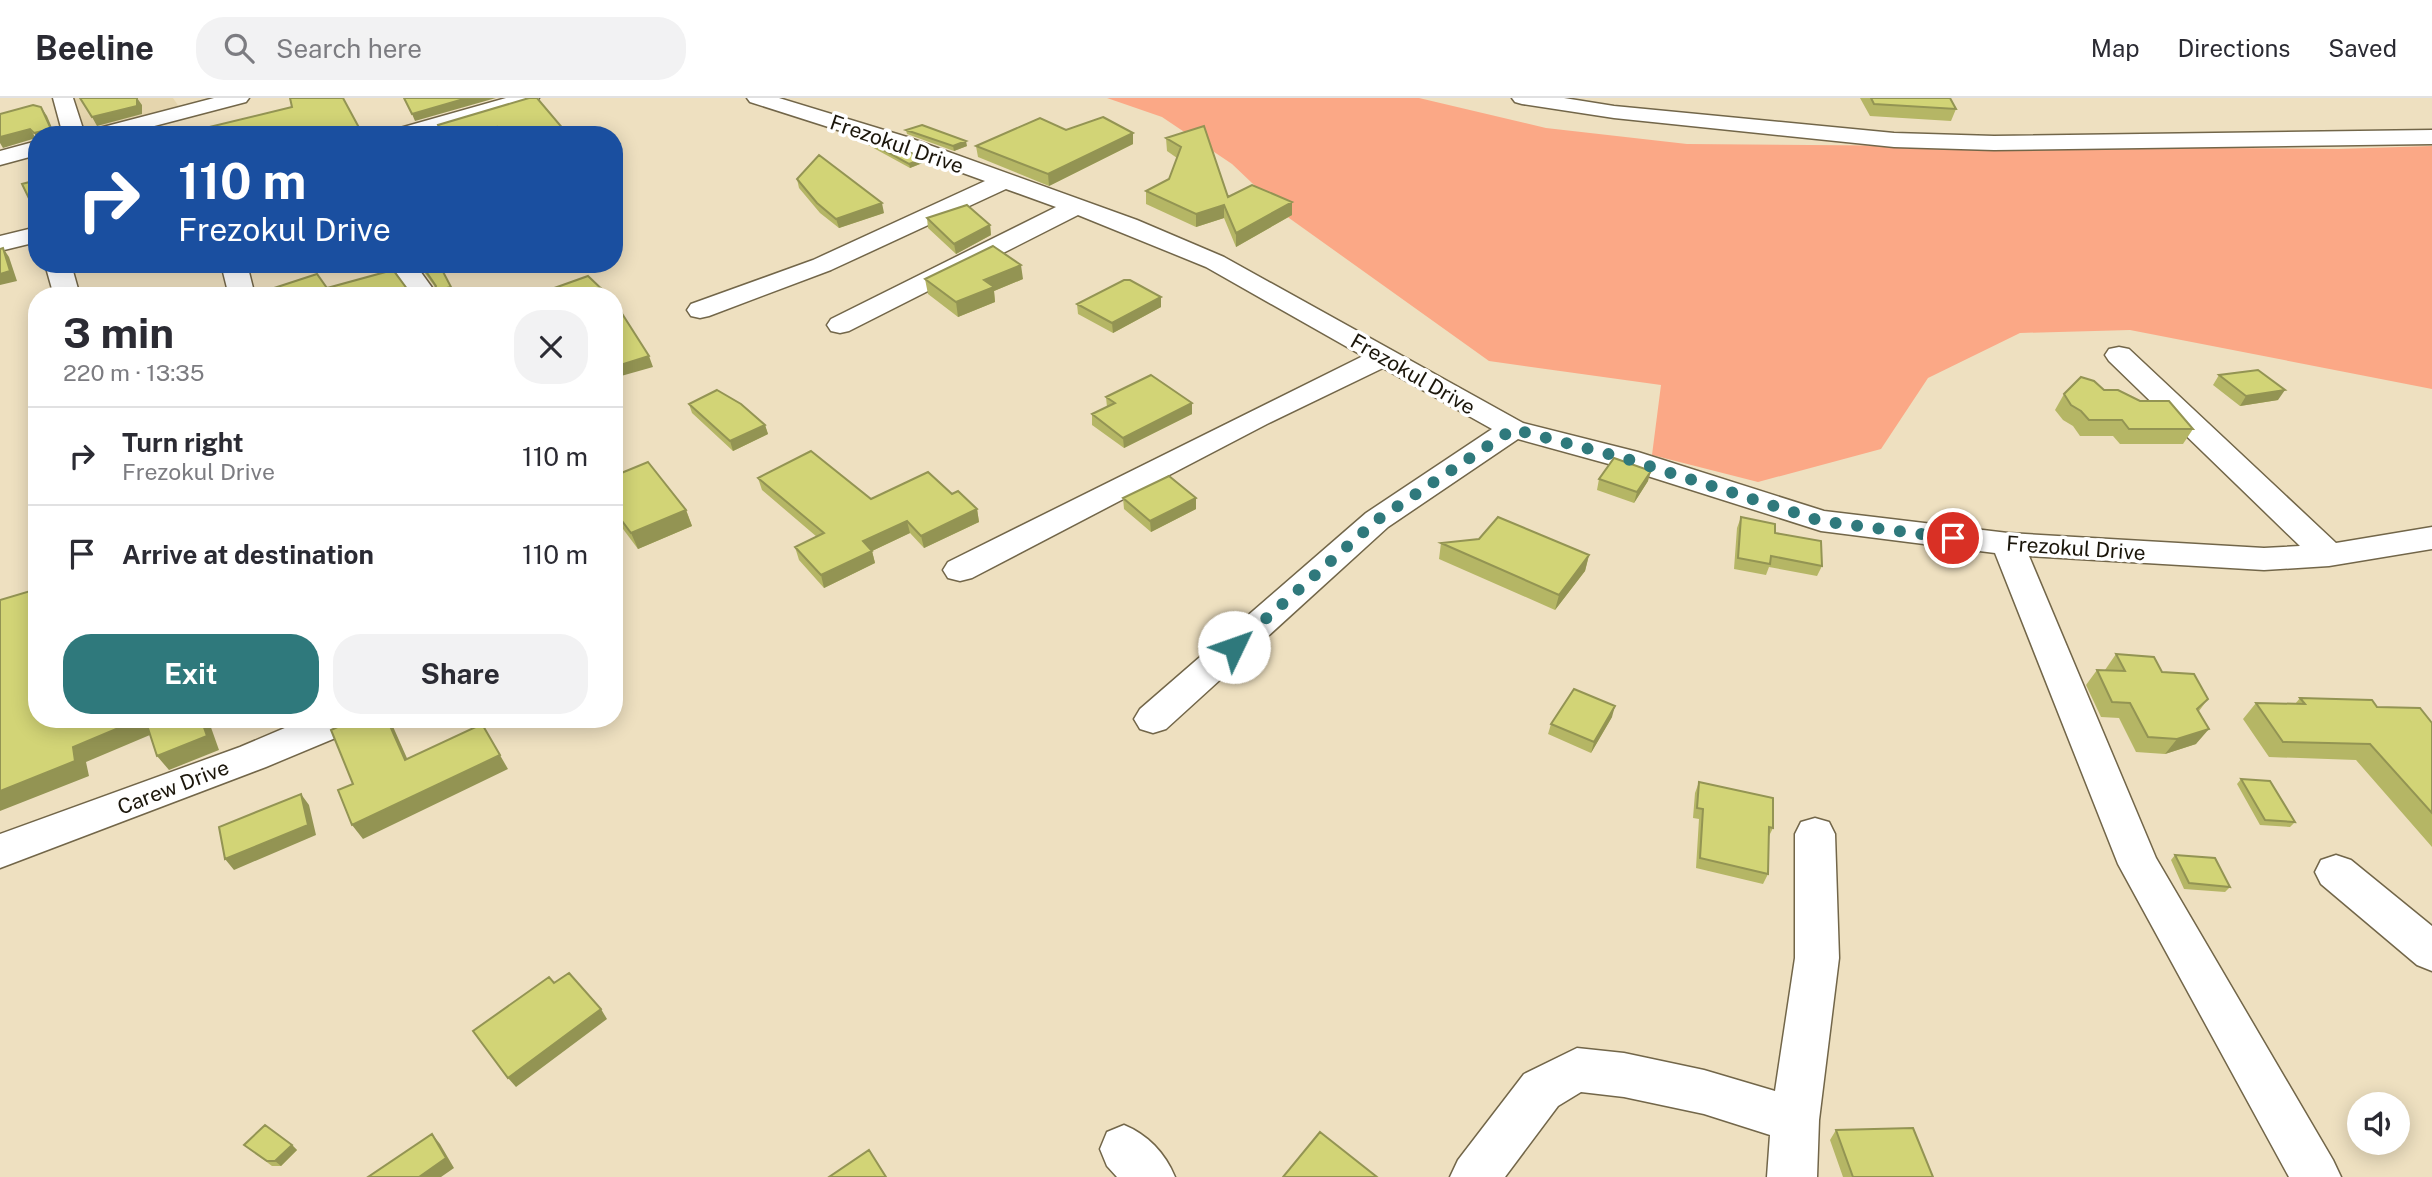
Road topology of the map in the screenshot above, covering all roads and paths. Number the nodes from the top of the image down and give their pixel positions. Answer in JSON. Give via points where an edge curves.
{"nodes":[{"id":1,"x":63,"y":98,"type":"edge"},
{"id":2,"x":239,"y":98,"type":"edge"},
{"id":3,"x":529,"y":98,"type":"edge"},
{"id":4,"x":757,"y":98,"type":"edge"},
{"id":5,"x":1522,"y":98,"type":"edge"},
{"id":6,"x":71,"y":126,"type":"edge"},
{"id":7,"x":129,"y":126,"type":"edge"},
{"id":8,"x":432,"y":126,"type":"edge"},
{"id":9,"x":2432,"y":137,"type":"edge"},
{"id":10,"x":28,"y":150,"type":"edge"},
{"id":11,"x":0,"y":158,"type":"edge"},
{"id":12,"x":1003,"y":181,"type":"junction"},
{"id":13,"x":1074,"y":206,"type":"junction"},
{"id":14,"x":28,"y":236,"type":"edge"},
{"id":15,"x":0,"y":244,"type":"edge"},
{"id":16,"x":700,"y":310,"type":"dead end"},
{"id":17,"x":840,"y":324,"type":"dead end"},
{"id":18,"x":2119,"y":355,"type":"dead end"},
{"id":19,"x":1385,"y":356,"type":"junction"},
{"id":20,"x":1513,"y":429,"type":"junction"},
{"id":21,"x":2430,"y":541,"type":"edge"},
{"id":22,"x":2008,"y":544,"type":"junction"},
{"id":23,"x":2329,"y":555,"type":"junction"},
{"id":24,"x":960,"y":570,"type":"dead end"},
{"id":25,"x":1153,"y":719,"type":"dead end"},
{"id":26,"x":322,"y":728,"type":"edge"},
{"id":27,"x":1815,"y":834,"type":"dead end"},
{"id":28,"x":0,"y":851,"type":"edge"},
{"id":29,"x":2336,"y":872,"type":"dead end"},
{"id":30,"x":2432,"y":952,"type":"edge"},
{"id":31,"x":1795,"y":1120,"type":"junction"},
{"id":32,"x":1475,"y":1177,"type":"edge"},
{"id":33,"x":1792,"y":1177,"type":"edge"},
{"id":34,"x":2316,"y":1177,"type":"edge"}],
"edges":[{"from":1,"to":6,"type":"street"},
{"from":2,"to":7,"type":"street"},
{"from":3,"to":8,"type":"street"},
{"from":4,"to":12,"type":"street","name":"Frezokul Drive","via":[[899,142]]},
{"from":5,"to":9,"type":"street","via":[[1614,112],[1894,140],[1994,143]]},
{"from":10,"to":11,"type":"street"},
{"from":12,"to":13,"type":"street","name":"Frezokul Drive"},
{"from":12,"to":16,"type":"street","via":[[822,265]]},
{"from":13,"to":17,"type":"street"},
{"from":13,"to":19,"type":"street","name":"Frezokul Drive","via":[[1215,262]]},
{"from":14,"to":15,"type":"street"},
{"from":18,"to":23,"type":"street"},
{"from":19,"to":20,"type":"street","name":"Frezokul Drive"},
{"from":19,"to":24,"type":"street"},
{"from":20,"to":22,"type":"street","name":"Frezokul Drive","via":[[1627,459],[1821,521]]},
{"from":20,"to":25,"type":"street","via":[[1377,520]]},
{"from":21,"to":23,"type":"street","name":"Frezokul Drive"},
{"from":22,"to":23,"type":"street","name":"Frezokul Drive","via":[[2264,559]]},
{"from":22,"to":34,"type":"street","via":[[2138,864]]},
{"from":26,"to":28,"type":"street","name":"Carew Drive"},
{"from":27,"to":31,"type":"street","via":[[1817,958]]},
{"from":29,"to":30,"type":"street"},
{"from":31,"to":32,"type":"street","via":[[1704,1092],[1577,1070],[1541,1090]]},
{"from":31,"to":33,"type":"street"}]}
